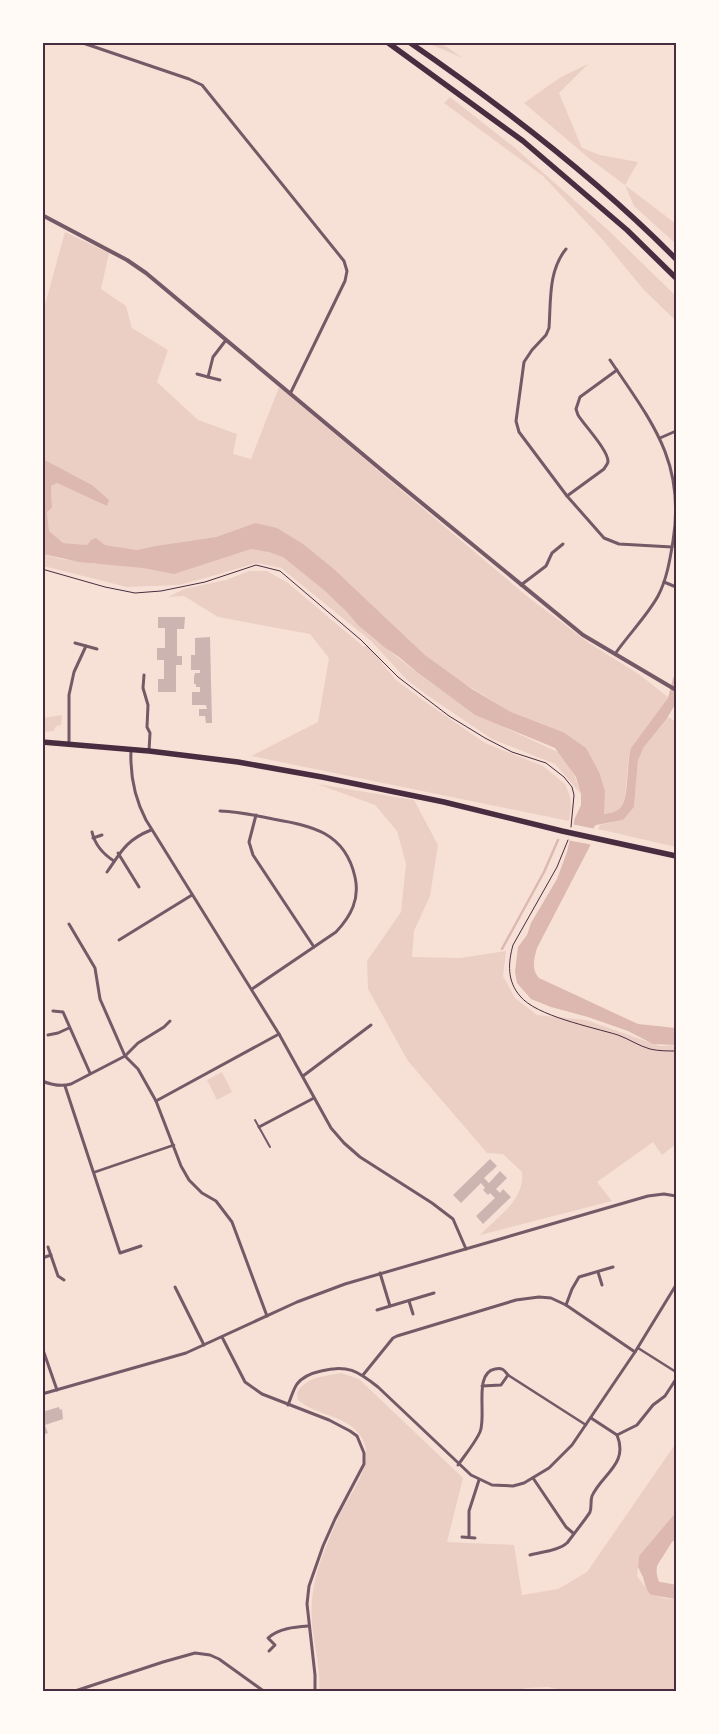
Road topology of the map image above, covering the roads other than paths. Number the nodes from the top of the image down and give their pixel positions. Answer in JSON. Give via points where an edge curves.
{"nodes":[{"id":1,"x":80,"y":42,"type":"edge"},
{"id":2,"x":387,"y":42,"type":"edge"},
{"id":3,"x":409,"y":42,"type":"edge"},
{"id":4,"x":42,"y":216,"type":"edge"},
{"id":5,"x":566,"y":249,"type":"dead end"},
{"id":6,"x":676,"y":258,"type":"edge"},
{"id":7,"x":676,"y":278,"type":"edge"},
{"id":8,"x":226,"y":340,"type":"junction"},
{"id":9,"x":610,"y":360,"type":"dead end"},
{"id":10,"x":617,"y":370,"type":"junction"},
{"id":11,"x":197,"y":374,"type":"dead end"},
{"id":12,"x":208,"y":377,"type":"junction"},
{"id":13,"x":220,"y":380,"type":"dead end"},
{"id":14,"x":290,"y":392,"type":"junction"},
{"id":15,"x":676,"y":431,"type":"edge"},
{"id":16,"x":660,"y":438,"type":"junction"},
{"id":17,"x":567,"y":496,"type":"junction"},
{"id":18,"x":676,"y":498,"type":"edge"},
{"id":19,"x":564,"y":544,"type":"dead end"},
{"id":20,"x":672,"y":547,"type":"junction"},
{"id":21,"x":664,"y":582,"type":"junction"},
{"id":22,"x":520,"y":585,"type":"junction"},
{"id":23,"x":676,"y":587,"type":"edge"},
{"id":24,"x":75,"y":643,"type":"dead end"},
{"id":25,"x":86,"y":646,"type":"junction"},
{"id":26,"x":97,"y":650,"type":"dead end"},
{"id":27,"x":615,"y":654,"type":"junction"},
{"id":28,"x":144,"y":675,"type":"dead end"},
{"id":29,"x":676,"y":690,"type":"edge"},
{"id":30,"x":42,"y":742,"type":"edge"},
{"id":31,"x":69,"y":743,"type":"junction"},
{"id":32,"x":131,"y":750,"type":"junction"},
{"id":33,"x":149,"y":752,"type":"junction"},
{"id":34,"x":220,"y":811,"type":"dead end"},
{"id":35,"x":256,"y":816,"type":"junction"},
{"id":36,"x":151,"y":830,"type":"junction"},
{"id":37,"x":92,"y":832,"type":"dead end"},
{"id":38,"x":102,"y":835,"type":"dead end"},
{"id":39,"x":93,"y":838,"type":"junction"},
{"id":40,"x":118,"y":853,"type":"junction"},
{"id":41,"x":676,"y":856,"type":"edge"},
{"id":42,"x":114,"y":861,"type":"junction"},
{"id":43,"x":107,"y":872,"type":"dead end"},
{"id":44,"x":139,"y":887,"type":"dead end"},
{"id":45,"x":192,"y":895,"type":"junction"},
{"id":46,"x":69,"y":924,"type":"dead end"},
{"id":47,"x":119,"y":940,"type":"dead end"},
{"id":48,"x":314,"y":947,"type":"junction"},
{"id":49,"x":252,"y":989,"type":"junction"},
{"id":50,"x":53,"y":1011,"type":"dead end"},
{"id":51,"x":170,"y":1020,"type":"dead end"},
{"id":52,"x":371,"y":1025,"type":"dead end"},
{"id":53,"x":70,"y":1028,"type":"junction"},
{"id":54,"x":279,"y":1034,"type":"junction"},
{"id":55,"x":48,"y":1035,"type":"dead end"},
{"id":56,"x":125,"y":1056,"type":"junction"},
{"id":57,"x":90,"y":1074,"type":"junction"},
{"id":58,"x":303,"y":1076,"type":"junction"},
{"id":59,"x":42,"y":1081,"type":"edge"},
{"id":60,"x":65,"y":1086,"type":"junction"},
{"id":61,"x":314,"y":1098,"type":"junction"},
{"id":62,"x":156,"y":1101,"type":"junction"},
{"id":63,"x":255,"y":1120,"type":"dead end"},
{"id":64,"x":259,"y":1127,"type":"junction"},
{"id":65,"x":174,"y":1145,"type":"junction"},
{"id":66,"x":270,"y":1147,"type":"dead end"},
{"id":67,"x":95,"y":1172,"type":"junction"},
{"id":68,"x":676,"y":1196,"type":"edge"},
{"id":69,"x":141,"y":1246,"type":"dead end"},
{"id":70,"x":48,"y":1247,"type":"dead end"},
{"id":71,"x":466,"y":1249,"type":"junction"},
{"id":72,"x":51,"y":1255,"type":"junction"},
{"id":73,"x":42,"y":1258,"type":"edge"},
{"id":74,"x":614,"y":1267,"type":"dead end"},
{"id":75,"x":598,"y":1272,"type":"junction"},
{"id":76,"x":380,"y":1274,"type":"junction"},
{"id":77,"x":64,"y":1280,"type":"dead end"},
{"id":78,"x":602,"y":1285,"type":"dead end"},
{"id":79,"x":676,"y":1285,"type":"edge"},
{"id":80,"x":175,"y":1287,"type":"dead end"},
{"id":81,"x":672,"y":1292,"type":"junction"},
{"id":82,"x":434,"y":1293,"type":"dead end"},
{"id":83,"x":676,"y":1294,"type":"edge"},
{"id":84,"x":409,"y":1300,"type":"junction"},
{"id":85,"x":566,"y":1305,"type":"junction"},
{"id":86,"x":390,"y":1306,"type":"junction"},
{"id":87,"x":377,"y":1310,"type":"dead end"},
{"id":88,"x":414,"y":1314,"type":"dead end"},
{"id":89,"x":266,"y":1316,"type":"junction"},
{"id":90,"x":222,"y":1337,"type":"junction"},
{"id":91,"x":204,"y":1345,"type":"junction"},
{"id":92,"x":42,"y":1346,"type":"edge"},
{"id":93,"x":637,"y":1347,"type":"junction"},
{"id":94,"x":635,"y":1352,"type":"junction"},
{"id":95,"x":676,"y":1372,"type":"edge"},
{"id":96,"x":363,"y":1375,"type":"junction"},
{"id":97,"x":508,"y":1375,"type":"junction"},
{"id":98,"x":676,"y":1379,"type":"edge"},
{"id":99,"x":482,"y":1386,"type":"junction"},
{"id":100,"x":57,"y":1390,"type":"junction"},
{"id":101,"x":42,"y":1394,"type":"edge"},
{"id":102,"x":288,"y":1406,"type":"junction"},
{"id":103,"x":591,"y":1418,"type":"junction"},
{"id":104,"x":586,"y":1424,"type":"junction"},
{"id":105,"x":617,"y":1435,"type":"junction"},
{"id":106,"x":458,"y":1465,"type":"junction"},
{"id":107,"x":533,"y":1478,"type":"junction"},
{"id":108,"x":479,"y":1480,"type":"junction"},
{"id":109,"x":574,"y":1533,"type":"junction"},
{"id":110,"x":462,"y":1537,"type":"dead end"},
{"id":111,"x":469,"y":1538,"type":"junction"},
{"id":112,"x":475,"y":1538,"type":"dead end"},
{"id":113,"x":530,"y":1555,"type":"dead end"},
{"id":114,"x":309,"y":1626,"type":"junction"},
{"id":115,"x":269,"y":1651,"type":"dead end"},
{"id":116,"x":72,"y":1692,"type":"edge"},
{"id":117,"x":265,"y":1692,"type":"edge"},
{"id":118,"x":315,"y":1692,"type":"edge"}],
"edges":[{"from":1,"to":14,"type":"street","via":[[202,85],[344,261],[346,282]]},
{"from":2,"to":7,"type":"highway","via":[[523,141],[627,230]]},
{"from":3,"to":6,"type":"highway","via":[[554,150]]},
{"from":4,"to":8,"type":"street","via":[[146,273]]},
{"from":5,"to":17,"type":"street","via":[[553,274],[549,328],[524,362],[516,421],[519,432]]},
{"from":8,"to":12,"type":"street","via":[[213,356]]},
{"from":8,"to":14,"type":"street"},
{"from":9,"to":10,"type":"street"},
{"from":10,"to":16,"type":"street"},
{"from":10,"to":17,"type":"street","via":[[580,397],[577,403],[578,415],[606,452],[608,461],[604,469]]},
{"from":11,"to":12,"type":"street"},
{"from":12,"to":13,"type":"street"},
{"from":14,"to":22,"type":"street"},
{"from":15,"to":16,"type":"street"},
{"from":16,"to":18,"type":"street","via":[[671,465]]},
{"from":17,"to":20,"type":"street","via":[[604,538],[619,544]]},
{"from":18,"to":20,"type":"street"},
{"from":19,"to":22,"type":"street","via":[[552,553],[546,566]]},
{"from":20,"to":21,"type":"street"},
{"from":21,"to":23,"type":"street"},
{"from":21,"to":27,"type":"street","via":[[657,598]]},
{"from":22,"to":27,"type":"street","via":[[583,635]]},
{"from":24,"to":25,"type":"street"},
{"from":25,"to":26,"type":"street"},
{"from":25,"to":31,"type":"street","via":[[74,672],[69,694]]},
{"from":27,"to":29,"type":"street"},
{"from":28,"to":33,"type":"street"},
{"from":30,"to":31,"type":"highway"},
{"from":31,"to":32,"type":"highway"},
{"from":32,"to":33,"type":"highway"},
{"from":32,"to":36,"type":"street","via":[[137,799]]},
{"from":33,"to":41,"type":"highway","via":[[238,762],[322,777]]},
{"from":34,"to":35,"type":"street"},
{"from":35,"to":48,"type":"street","via":[[249,842],[253,855]]},
{"from":35,"to":48,"type":"street","via":[[310,826],[323,832],[345,852],[354,871],[358,887],[352,910],[336,932]]},
{"from":36,"to":40,"type":"street"},
{"from":36,"to":45,"type":"street"},
{"from":37,"to":39,"type":"street"},
{"from":38,"to":39,"type":"street"},
{"from":39,"to":42,"type":"street"},
{"from":40,"to":42,"type":"street"},
{"from":40,"to":44,"type":"street"},
{"from":42,"to":43,"type":"street"},
{"from":45,"to":47,"type":"street"},
{"from":45,"to":49,"type":"street"},
{"from":46,"to":56,"type":"street","via":[[95,968],[100,999]]},
{"from":48,"to":49,"type":"street"},
{"from":49,"to":54,"type":"street"},
{"from":50,"to":53,"type":"street","via":[[63,1012]]},
{"from":51,"to":56,"type":"street"},
{"from":52,"to":58,"type":"street"},
{"from":53,"to":55,"type":"street"},
{"from":53,"to":57,"type":"street"},
{"from":54,"to":58,"type":"street"},
{"from":54,"to":62,"type":"street"},
{"from":56,"to":57,"type":"street"},
{"from":56,"to":62,"type":"street","via":[[138,1068]]},
{"from":57,"to":60,"type":"street"},
{"from":58,"to":61,"type":"street"},
{"from":59,"to":60,"type":"street"},
{"from":60,"to":67,"type":"street"},
{"from":61,"to":64,"type":"street"},
{"from":61,"to":71,"type":"street","via":[[331,1128],[349,1147],[453,1219]]},
{"from":62,"to":65,"type":"street"},
{"from":63,"to":64,"type":"lane"},
{"from":64,"to":66,"type":"lane"},
{"from":65,"to":67,"type":"street"},
{"from":65,"to":89,"type":"street","via":[[189,1180],[216,1201],[232,1222]]},
{"from":67,"to":69,"type":"street","via":[[120,1253]]},
{"from":68,"to":71,"type":"street","via":[[648,1196]]},
{"from":70,"to":72,"type":"street"},
{"from":71,"to":76,"type":"street"},
{"from":72,"to":73,"type":"street"},
{"from":72,"to":77,"type":"street","via":[[58,1276]]},
{"from":74,"to":75,"type":"street"},
{"from":75,"to":78,"type":"street"},
{"from":75,"to":85,"type":"street","via":[[579,1277]]},
{"from":76,"to":86,"type":"street"},
{"from":76,"to":89,"type":"street","via":[[317,1294]]},
{"from":79,"to":81,"type":"street"},
{"from":80,"to":91,"type":"street"},
{"from":81,"to":83,"type":"street"},
{"from":81,"to":93,"type":"street"},
{"from":82,"to":84,"type":"street"},
{"from":84,"to":86,"type":"street"},
{"from":84,"to":88,"type":"street"},
{"from":85,"to":94,"type":"street"},
{"from":85,"to":96,"type":"street","via":[[551,1298],[516,1300],[400,1334],[393,1338]]},
{"from":86,"to":87,"type":"street"},
{"from":89,"to":90,"type":"street"},
{"from":90,"to":91,"type":"street"},
{"from":90,"to":102,"type":"street","via":[[245,1382]]},
{"from":91,"to":100,"type":"street"},
{"from":92,"to":100,"type":"street"},
{"from":93,"to":94,"type":"street"},
{"from":93,"to":95,"type":"street"},
{"from":94,"to":103,"type":"street"},
{"from":96,"to":102,"type":"street","via":[[345,1368],[333,1368],[306,1376],[294,1390]]},
{"from":96,"to":106,"type":"street"},
{"from":97,"to":99,"type":"street","via":[[502,1385]]},
{"from":97,"to":99,"type":"street","via":[[503,1369],[491,1369],[483,1378]]},
{"from":97,"to":104,"type":"street"},
{"from":98,"to":105,"type":"street","via":[[638,1425]]},
{"from":99,"to":106,"type":"street","via":[[480,1432]]},
{"from":100,"to":101,"type":"street"},
{"from":102,"to":114,"type":"street","via":[[330,1420],[350,1431],[357,1436],[364,1453],[364,1464],[335,1519],[309,1586]]},
{"from":103,"to":104,"type":"street"},
{"from":103,"to":105,"type":"street"},
{"from":104,"to":107,"type":"street","via":[[559,1459]]},
{"from":105,"to":109,"type":"street","via":[[621,1450],[618,1458],[591,1498],[589,1514]]},
{"from":106,"to":108,"type":"street"},
{"from":107,"to":108,"type":"street","via":[[513,1486],[492,1485]]},
{"from":107,"to":109,"type":"street","via":[[566,1527]]},
{"from":108,"to":111,"type":"street","via":[[469,1511]]},
{"from":109,"to":113,"type":"street","via":[[558,1548]]},
{"from":110,"to":111,"type":"street"},
{"from":111,"to":112,"type":"street"},
{"from":114,"to":115,"type":"street","via":[[275,1632],[268,1638],[275,1645]]},
{"from":114,"to":118,"type":"street"},
{"from":116,"to":117,"type":"street","via":[[195,1654],[219,1659]]}]}
